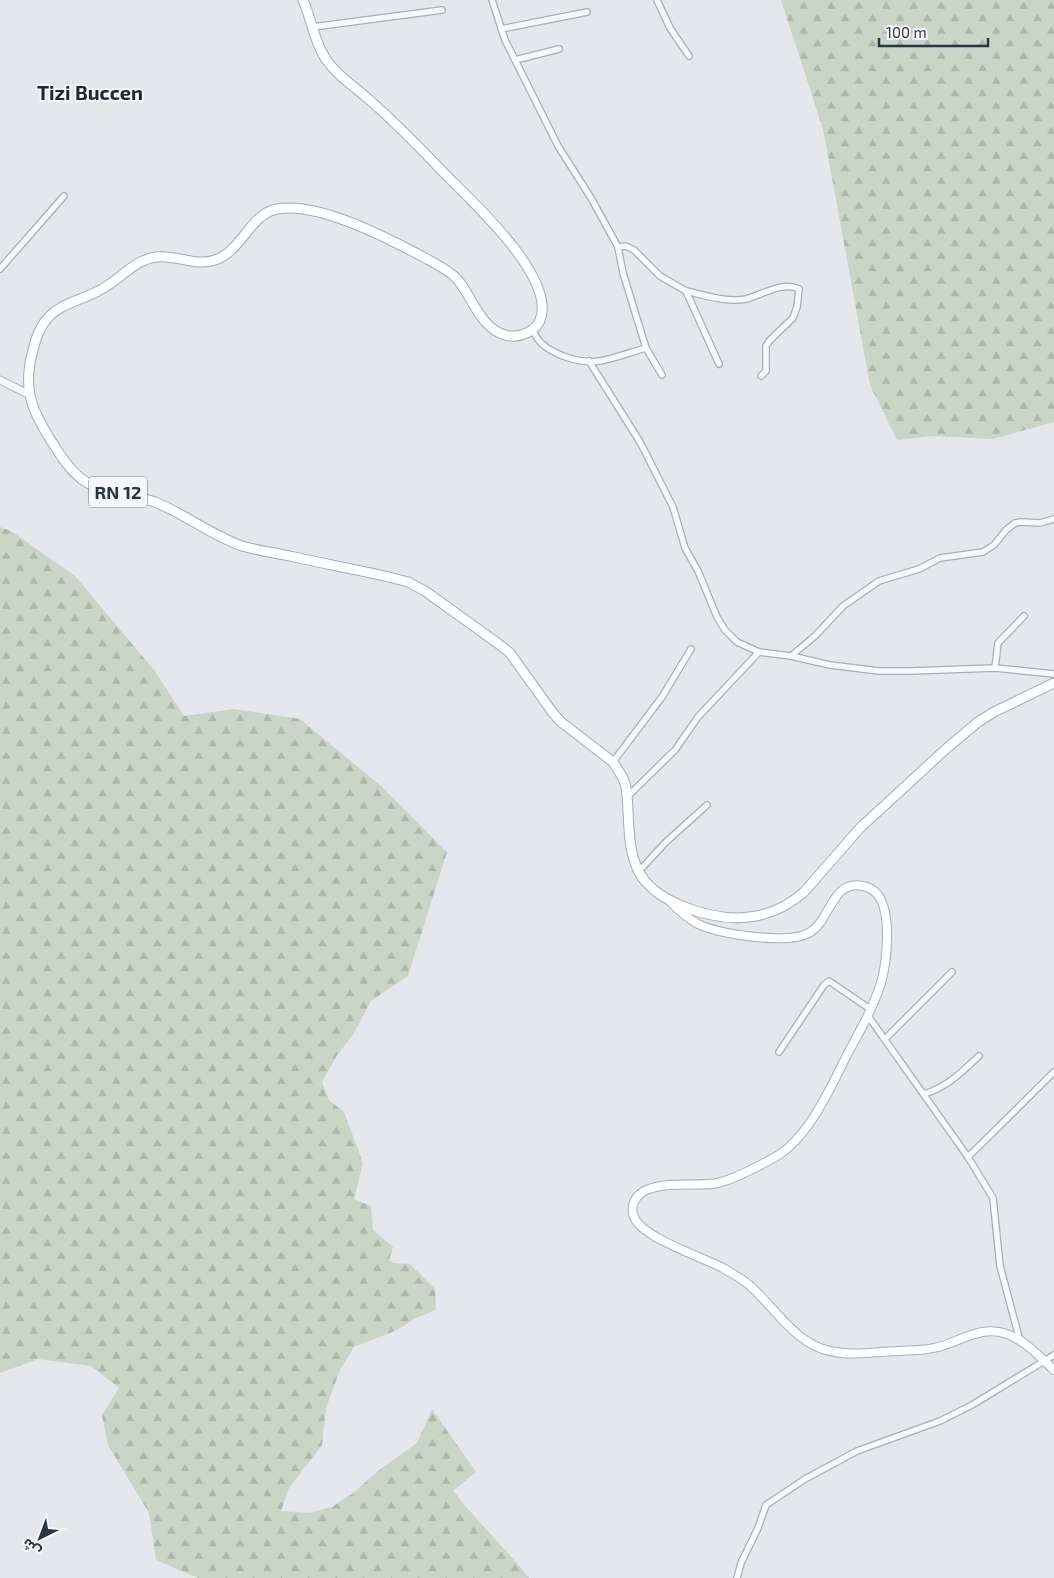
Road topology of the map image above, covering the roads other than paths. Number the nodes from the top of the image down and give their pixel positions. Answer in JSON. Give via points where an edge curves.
{"nodes":[{"id":1,"x":303,"y":0,"type":"edge"},
{"id":2,"x":492,"y":0,"type":"edge"},
{"id":3,"x":657,"y":0,"type":"edge"},
{"id":4,"x":442,"y":10,"type":"dead end"},
{"id":5,"x":587,"y":12,"type":"dead end"},
{"id":6,"x":313,"y":27,"type":"junction"},
{"id":7,"x":502,"y":29,"type":"junction"},
{"id":8,"x":559,"y":49,"type":"dead end"},
{"id":9,"x":689,"y":56,"type":"dead end"},
{"id":10,"x":516,"y":60,"type":"junction"},
{"id":11,"x":64,"y":196,"type":"dead end"},
{"id":12,"x":618,"y":247,"type":"junction"},
{"id":13,"x":0,"y":269,"type":"edge"},
{"id":14,"x":686,"y":291,"type":"junction"},
{"id":15,"x":532,"y":330,"type":"junction"},
{"id":16,"x":646,"y":348,"type":"junction"},
{"id":17,"x":589,"y":361,"type":"junction"},
{"id":18,"x":719,"y":364,"type":"dead end"},
{"id":19,"x":662,"y":375,"type":"dead end"},
{"id":20,"x":761,"y":376,"type":"dead end"},
{"id":21,"x":0,"y":380,"type":"edge"},
{"id":22,"x":28,"y":394,"type":"junction"},
{"id":23,"x":1054,"y":519,"type":"edge"},
{"id":24,"x":1024,"y":616,"type":"dead end"},
{"id":25,"x":691,"y":650,"type":"dead end"},
{"id":26,"x":759,"y":652,"type":"junction"},
{"id":27,"x":791,"y":656,"type":"junction"},
{"id":28,"x":995,"y":668,"type":"junction"},
{"id":29,"x":1054,"y":674,"type":"edge"},
{"id":30,"x":1054,"y":683,"type":"edge"},
{"id":31,"x":613,"y":762,"type":"junction"},
{"id":32,"x":627,"y":797,"type":"junction"},
{"id":33,"x":707,"y":804,"type":"dead end"},
{"id":34,"x":639,"y":871,"type":"junction"},
{"id":35,"x":670,"y":901,"type":"junction"},
{"id":36,"x":952,"y":972,"type":"dead end"},
{"id":37,"x":869,"y":1012,"type":"junction"},
{"id":38,"x":885,"y":1039,"type":"junction"},
{"id":39,"x":779,"y":1052,"type":"dead end"},
{"id":40,"x":979,"y":1056,"type":"dead end"},
{"id":41,"x":1054,"y":1072,"type":"edge"},
{"id":42,"x":924,"y":1094,"type":"junction"},
{"id":43,"x":968,"y":1157,"type":"junction"},
{"id":44,"x":1020,"y":1341,"type":"junction"},
{"id":45,"x":1054,"y":1355,"type":"edge"},
{"id":46,"x":1045,"y":1362,"type":"junction"},
{"id":47,"x":1054,"y":1370,"type":"edge"},
{"id":48,"x":737,"y":1578,"type":"edge"}],
"edges":[{"from":1,"to":6,"type":"main road"},
{"from":2,"to":7,"type":"street"},
{"from":3,"to":9,"type":"street","via":[[670,28]]},
{"from":4,"to":6,"type":"street"},
{"from":5,"to":7,"type":"street"},
{"from":6,"to":15,"type":"main road","via":[[325,58],[427,155],[517,252],[540,293],[541,321]]},
{"from":7,"to":10,"type":"street"},
{"from":8,"to":10,"type":"street"},
{"from":10,"to":12,"type":"street","via":[[558,146]]},
{"from":11,"to":13,"type":"street"},
{"from":12,"to":14,"type":"street","via":[[634,250],[660,276]]},
{"from":12,"to":16,"type":"street"},
{"from":14,"to":18,"type":"street"},
{"from":14,"to":20,"type":"street","via":[[745,299],[785,287],[799,289],[793,318],[766,346],[766,371]]},
{"from":15,"to":17,"type":"street","via":[[540,342],[552,350]]},
{"from":15,"to":22,"type":"main road","number":"RN 12","via":[[522,335],[504,335],[490,326],[456,278],[399,244],[341,219],[290,208],[275,209],[265,213],[231,252],[218,260],[205,263],[169,257],[148,259],[101,290],[60,307],[46,320],[37,336],[30,363]]},
{"from":16,"to":17,"type":"street"},
{"from":16,"to":19,"type":"street"},
{"from":17,"to":26,"type":"street","via":[[640,442],[673,507],[685,548],[720,625],[737,642]]},
{"from":21,"to":22,"type":"street"},
{"from":22,"to":31,"type":"main road","number":"RN 12","via":[[56,450],[84,481],[160,504],[246,547],[390,577],[425,591],[510,654],[553,713]]},
{"from":23,"to":27,"type":"street","via":[[1040,523],[1015,523],[983,552],[940,558],[919,569],[879,581],[843,606]]},
{"from":24,"to":28,"type":"street","via":[[998,643]]},
{"from":25,"to":31,"type":"street","via":[[662,697]]},
{"from":26,"to":27,"type":"street"},
{"from":26,"to":32,"type":"street","via":[[698,717],[675,750]]},
{"from":27,"to":28,"type":"street","via":[[879,671]]},
{"from":28,"to":29,"type":"street"},
{"from":30,"to":35,"type":"main road","number":"RN 12","via":[[978,722],[874,814],[804,892],[788,904],[758,916],[735,918],[714,916]]},
{"from":31,"to":32,"type":"main road","number":"RN 12","via":[[623,778]]},
{"from":32,"to":34,"type":"main road","number":"RN 12","via":[[632,857]]},
{"from":33,"to":34,"type":"street"},
{"from":34,"to":35,"type":"main road","number":"RN 12","via":[[650,886]]},
{"from":35,"to":37,"type":"main road","via":[[698,924],[762,938],[782,938],[811,932],[843,888],[858,885],[868,888],[880,898],[886,934],[882,980]]},
{"from":36,"to":38,"type":"street"},
{"from":37,"to":38,"type":"street"},
{"from":37,"to":39,"type":"street","via":[[829,981]]},
{"from":37,"to":44,"type":"main road","via":[[823,1100],[793,1143],[779,1155],[721,1182],[667,1185],[646,1190],[634,1202],[635,1219],[655,1237],[747,1283],[795,1332],[828,1351],[851,1354],[922,1349],[988,1331],[1007,1334]]},
{"from":38,"to":42,"type":"street"},
{"from":40,"to":42,"type":"street","via":[[943,1086]]},
{"from":41,"to":43,"type":"street"},
{"from":42,"to":43,"type":"street"},
{"from":43,"to":44,"type":"street","via":[[995,1204],[1000,1266]]},
{"from":44,"to":46,"type":"main road"},
{"from":45,"to":46,"type":"street"},
{"from":46,"to":47,"type":"main road"},
{"from":46,"to":48,"type":"street","via":[[940,1421],[836,1461],[766,1505]]}]}
